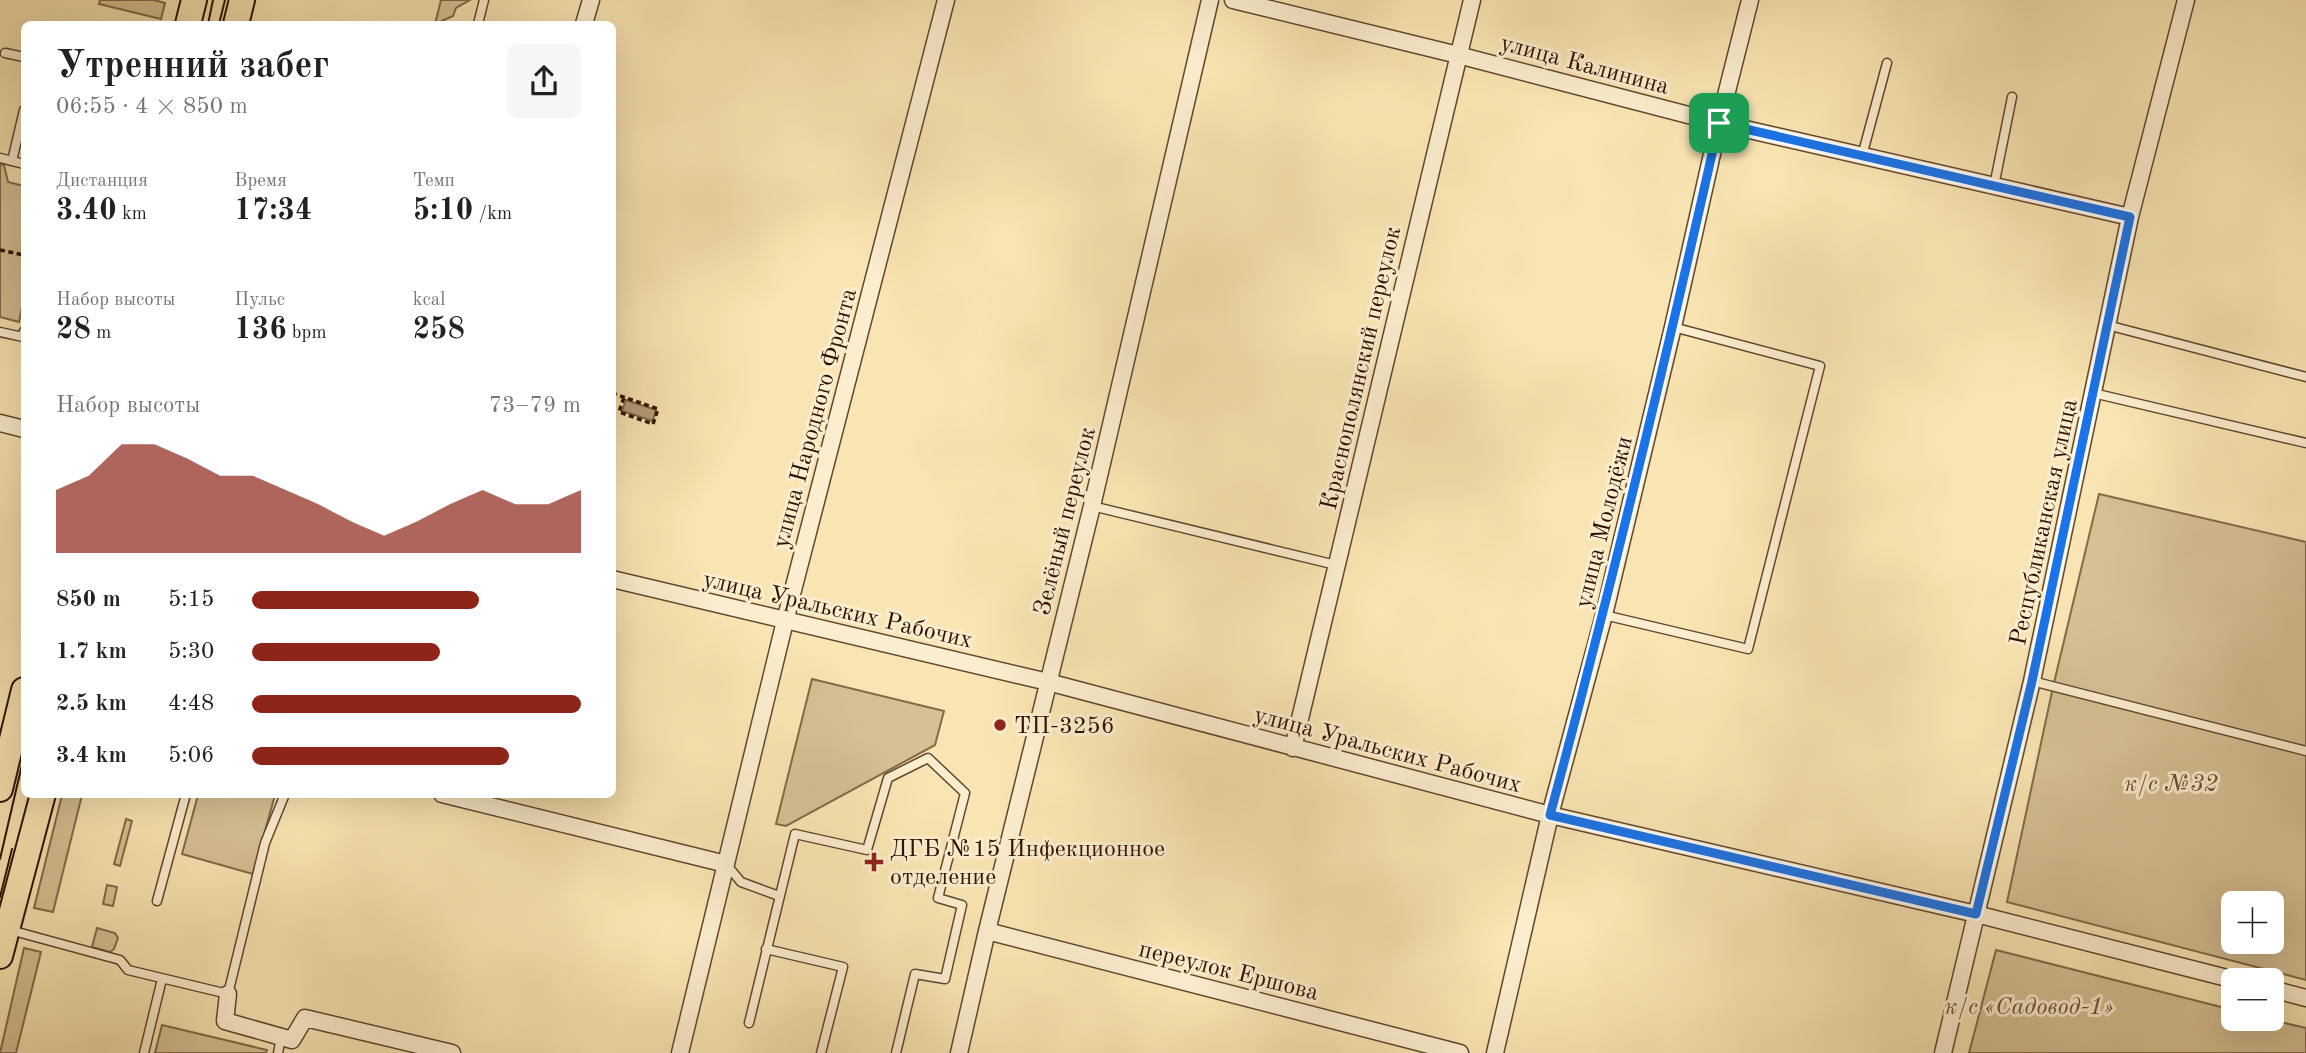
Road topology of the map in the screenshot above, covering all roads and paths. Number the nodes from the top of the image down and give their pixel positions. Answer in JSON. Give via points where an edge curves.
{"nodes":[{"id":1,"x":194,"y":0,"type":"edge"},
{"id":2,"x":242,"y":0,"type":"edge"},
{"id":3,"x":484,"y":0,"type":"edge"},
{"id":4,"x":591,"y":0,"type":"edge"},
{"id":5,"x":946,"y":0,"type":"edge"},
{"id":6,"x":1210,"y":0,"type":"edge"},
{"id":7,"x":1233,"y":0,"type":"edge"},
{"id":8,"x":1472,"y":0,"type":"edge"},
{"id":9,"x":1750,"y":0,"type":"edge"},
{"id":10,"x":2184,"y":0,"type":"edge"},
{"id":11,"x":189,"y":21,"type":"edge"},
{"id":12,"x":237,"y":21,"type":"edge"},
{"id":13,"x":479,"y":21,"type":"edge"},
{"id":14,"x":585,"y":21,"type":"edge"},
{"id":15,"x":5,"y":53,"type":"dead end"},
{"id":16,"x":1458,"y":55,"type":"junction"},
{"id":17,"x":21,"y":56,"type":"edge"},
{"id":18,"x":1887,"y":63,"type":"dead end"},
{"id":19,"x":2012,"y":97,"type":"dead end"},
{"id":20,"x":21,"y":123,"type":"edge"},
{"id":21,"x":1719,"y":123,"type":"junction"},
{"id":22,"x":1861,"y":156,"type":"junction"},
{"id":23,"x":0,"y":158,"type":"edge"},
{"id":24,"x":12,"y":161,"type":"junction"},
{"id":25,"x":21,"y":163,"type":"edge"},
{"id":26,"x":1994,"y":186,"type":"junction"},
{"id":27,"x":2130,"y":217,"type":"junction"},
{"id":28,"x":0,"y":250,"type":"edge"},
{"id":29,"x":21,"y":254,"type":"edge"},
{"id":30,"x":2107,"y":325,"type":"junction"},
{"id":31,"x":1673,"y":327,"type":"junction"},
{"id":32,"x":0,"y":332,"type":"edge"},
{"id":33,"x":21,"y":337,"type":"edge"},
{"id":34,"x":2306,"y":377,"type":"edge"},
{"id":35,"x":2093,"y":393,"type":"junction"},
{"id":36,"x":616,"y":394,"type":"edge"},
{"id":37,"x":624,"y":397,"type":"junction"},
{"id":38,"x":0,"y":423,"type":"edge"},
{"id":39,"x":21,"y":428,"type":"edge"},
{"id":40,"x":2306,"y":443,"type":"edge"},
{"id":41,"x":1091,"y":506,"type":"junction"},
{"id":42,"x":1336,"y":565,"type":"junction"},
{"id":43,"x":616,"y":580,"type":"edge"},
{"id":44,"x":1604,"y":615,"type":"junction"},
{"id":45,"x":785,"y":621,"type":"junction"},
{"id":46,"x":2032,"y":681,"type":"junction"},
{"id":47,"x":1048,"y":682,"type":"junction"},
{"id":48,"x":21,"y":702,"type":"edge"},
{"id":49,"x":1293,"y":748,"type":"junction"},
{"id":50,"x":2306,"y":751,"type":"edge"},
{"id":51,"x":0,"y":789,"type":"edge"},
{"id":52,"x":42,"y":798,"type":"edge"},
{"id":53,"x":185,"y":798,"type":"edge"},
{"id":54,"x":283,"y":798,"type":"edge"},
{"id":55,"x":458,"y":798,"type":"edge"},
{"id":56,"x":1550,"y":815,"type":"junction"},
{"id":57,"x":726,"y":864,"type":"junction"},
{"id":58,"x":779,"y":896,"type":"junction"},
{"id":59,"x":157,"y":901,"type":"dead end"},
{"id":60,"x":1976,"y":914,"type":"junction"},
{"id":61,"x":7,"y":929,"type":"junction"},
{"id":62,"x":987,"y":932,"type":"junction"},
{"id":63,"x":766,"y":949,"type":"junction"},
{"id":64,"x":0,"y":956,"type":"edge"},
{"id":65,"x":2221,"y":976,"type":"edge"},
{"id":66,"x":162,"y":979,"type":"junction"},
{"id":67,"x":2284,"y":992,"type":"edge"},
{"id":68,"x":228,"y":995,"type":"junction"},
{"id":69,"x":2306,"y":998,"type":"edge"},
{"id":70,"x":749,"y":1023,"type":"dead end"},
{"id":71,"x":279,"y":1046,"type":"edge"},
{"id":72,"x":144,"y":1053,"type":"edge"},
{"id":73,"x":452,"y":1053,"type":"edge"},
{"id":74,"x":680,"y":1053,"type":"edge"},
{"id":75,"x":821,"y":1053,"type":"edge"},
{"id":76,"x":896,"y":1053,"type":"edge"},
{"id":77,"x":959,"y":1053,"type":"edge"},
{"id":78,"x":1460,"y":1053,"type":"edge"},
{"id":79,"x":1495,"y":1053,"type":"edge"},
{"id":80,"x":1946,"y":1053,"type":"edge"}],
"edges":[{"from":1,"to":11,"type":"main road"},
{"from":2,"to":12,"type":"main road"},
{"from":3,"to":13,"type":"lane"},
{"from":4,"to":14,"type":"street"},
{"from":5,"to":45,"type":"street","name":"улица Народного Фронта"},
{"from":6,"to":41,"type":"street","name":"Зелёный переулок"},
{"from":7,"to":16,"type":"street","name":"улица Калинина"},
{"from":8,"to":16,"type":"street","name":"Краснополянский переулок"},
{"from":9,"to":21,"type":"street","name":"улица Молодёжи"},
{"from":10,"to":27,"type":"street","name":"Республиканская улица"},
{"from":15,"to":17,"type":"lane"},
{"from":16,"to":21,"type":"street","name":"улица Калинина"},
{"from":16,"to":42,"type":"street","name":"Краснополянский переулок"},
{"from":18,"to":22,"type":"lane"},
{"from":19,"to":26,"type":"lane"},
{"from":20,"to":24,"type":"lane"},
{"from":21,"to":22,"type":"street","name":"улица Калинина"},
{"from":21,"to":31,"type":"street","name":"улица Молодёжи"},
{"from":22,"to":26,"type":"street","name":"улица Калинина"},
{"from":23,"to":24,"type":"lane"},
{"from":24,"to":25,"type":"lane"},
{"from":26,"to":27,"type":"street","name":"улица Калинина"},
{"from":27,"to":30,"type":"street","name":"Республиканская улица"},
{"from":28,"to":29,"type":"path"},
{"from":30,"to":34,"type":"lane"},
{"from":30,"to":35,"type":"street","name":"Республиканская улица"},
{"from":31,"to":44,"type":"street","name":"улица Молодёжи"},
{"from":31,"to":44,"type":"lane","via":[[1820,366],[1748,649]]},
{"from":32,"to":33,"type":"lane"},
{"from":35,"to":40,"type":"lane"},
{"from":35,"to":46,"type":"street","name":"Республиканская улица"},
{"from":36,"to":37,"type":"path"},
{"from":37,"to":37,"type":"path","via":[[658,409],[653,424],[619,412]]},
{"from":38,"to":39,"type":"street"},
{"from":41,"to":42,"type":"lane"},
{"from":41,"to":47,"type":"street","name":"Зелёный переулок"},
{"from":42,"to":49,"type":"street","name":"Краснополянский переулок"},
{"from":43,"to":45,"type":"street","name":"улица Уральских Рабочих"},
{"from":44,"to":56,"type":"street","name":"улица Молодёжи"},
{"from":45,"to":47,"type":"street","name":"улица Уральских Рабочих"},
{"from":45,"to":57,"type":"street","name":"улица Народного Фронта"},
{"from":46,"to":50,"type":"lane"},
{"from":46,"to":60,"type":"street","name":"Республиканская улица"},
{"from":47,"to":49,"type":"street","name":"улица Уральских Рабочих"},
{"from":47,"to":62,"type":"street","name":"Зелёный переулок"},
{"from":48,"to":51,"type":"main road"},
{"from":49,"to":56,"type":"street","name":"улица Уральских Рабочих"},
{"from":52,"to":61,"type":"main road"},
{"from":53,"to":59,"type":"lane"},
{"from":54,"to":68,"type":"lane","via":[[265,843]]},
{"from":55,"to":57,"type":"street"},
{"from":56,"to":60,"type":"street","name":"улица Уральских Рабочих"},
{"from":56,"to":79,"type":"street","name":"улица Молодёжи"},
{"from":57,"to":58,"type":"lane","via":[[741,881]]},
{"from":57,"to":74,"type":"street","name":"улица Народного Фронта"},
{"from":58,"to":63,"type":"lane"},
{"from":58,"to":76,"type":"lane","via":[[795,834],[867,850],[888,778],[928,758],[965,793],[937,898],[962,905],[945,979],[915,974]]},
{"from":60,"to":65,"type":"street","name":"улица Уральских Рабочих"},
{"from":60,"to":80,"type":"street","name":"Республиканская улица"},
{"from":61,"to":64,"type":"main road"},
{"from":61,"to":66,"type":"lane","via":[[120,960],[128,970]]},
{"from":62,"to":77,"type":"street","name":"Зелёный переулок"},
{"from":62,"to":78,"type":"street","name":"переулок Ершова"},
{"from":63,"to":70,"type":"lane"},
{"from":63,"to":75,"type":"lane","via":[[843,967]]},
{"from":66,"to":68,"type":"lane"},
{"from":66,"to":72,"type":"lane"},
{"from":67,"to":69,"type":"street"},
{"from":68,"to":71,"type":"street","via":[[225,1021]]},
{"from":71,"to":73,"type":"street","via":[[292,1041],[305,1018]]}]}
